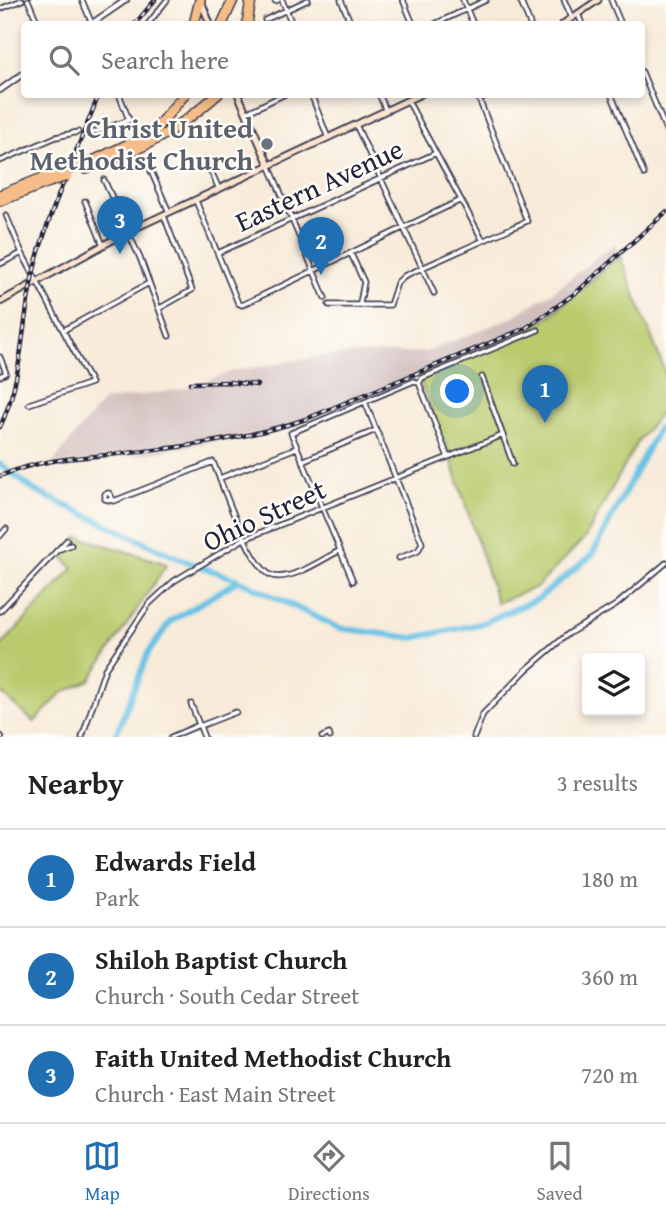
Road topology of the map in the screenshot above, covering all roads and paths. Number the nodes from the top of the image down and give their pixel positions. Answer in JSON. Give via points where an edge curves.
{"nodes":[{"id":1,"x":22,"y":0,"type":"edge"},
{"id":2,"x":28,"y":0,"type":"edge"},
{"id":3,"x":82,"y":0,"type":"edge"},
{"id":4,"x":126,"y":0,"type":"edge"},
{"id":5,"x":167,"y":0,"type":"edge"},
{"id":6,"x":200,"y":0,"type":"edge"},
{"id":7,"x":227,"y":0,"type":"edge"},
{"id":8,"x":233,"y":0,"type":"edge"},
{"id":9,"x":251,"y":0,"type":"edge"},
{"id":10,"x":278,"y":0,"type":"edge"},
{"id":11,"x":308,"y":0,"type":"edge"},
{"id":12,"x":341,"y":0,"type":"edge"},
{"id":13,"x":403,"y":0,"type":"edge"},
{"id":14,"x":463,"y":0,"type":"edge"},
{"id":15,"x":486,"y":0,"type":"edge"},
{"id":16,"x":520,"y":0,"type":"edge"},
{"id":17,"x":564,"y":0,"type":"edge"},
{"id":18,"x":598,"y":0,"type":"edge"},
{"id":19,"x":611,"y":0,"type":"edge"},
{"id":20,"x":0,"y":9,"type":"edge"},
{"id":21,"x":467,"y":9,"type":"junction"},
{"id":22,"x":286,"y":10,"type":"junction"},
{"id":23,"x":578,"y":14,"type":"junction"},
{"id":24,"x":223,"y":17,"type":"edge"},
{"id":25,"x":572,"y":18,"type":"junction"},
{"id":26,"x":265,"y":20,"type":"dead end"},
{"id":27,"x":37,"y":21,"type":"edge"},
{"id":28,"x":90,"y":21,"type":"edge"},
{"id":29,"x":95,"y":21,"type":"edge"},
{"id":30,"x":151,"y":21,"type":"edge"},
{"id":31,"x":195,"y":21,"type":"edge"},
{"id":32,"x":209,"y":21,"type":"edge"},
{"id":33,"x":248,"y":21,"type":"edge"},
{"id":34,"x":291,"y":21,"type":"edge"},
{"id":35,"x":350,"y":21,"type":"edge"},
{"id":36,"x":413,"y":21,"type":"edge"},
{"id":37,"x":441,"y":21,"type":"edge"},
{"id":38,"x":472,"y":21,"type":"edge"},
{"id":39,"x":529,"y":21,"type":"edge"},
{"id":40,"x":568,"y":21,"type":"edge"},
{"id":41,"x":581,"y":21,"type":"edge"},
{"id":42,"x":620,"y":21,"type":"edge"},
{"id":43,"x":21,"y":75,"type":"edge"},
{"id":44,"x":645,"y":79,"type":"edge"},
{"id":45,"x":0,"y":90,"type":"edge"},
{"id":46,"x":121,"y":98,"type":"edge"},
{"id":47,"x":175,"y":98,"type":"edge"},
{"id":48,"x":182,"y":98,"type":"edge"},
{"id":49,"x":189,"y":98,"type":"edge"},
{"id":50,"x":213,"y":98,"type":"edge"},
{"id":51,"x":240,"y":98,"type":"edge"},
{"id":52,"x":277,"y":98,"type":"edge"},
{"id":53,"x":313,"y":98,"type":"edge"},
{"id":54,"x":381,"y":98,"type":"edge"},
{"id":55,"x":414,"y":98,"type":"edge"},
{"id":56,"x":478,"y":98,"type":"edge"},
{"id":57,"x":613,"y":98,"type":"edge"},
{"id":58,"x":273,"y":100,"type":"joint"},
{"id":59,"x":408,"y":101,"type":"junction"},
{"id":60,"x":386,"y":111,"type":"junction"},
{"id":61,"x":246,"y":113,"type":"junction"},
{"id":62,"x":356,"y":125,"type":"junction"},
{"id":63,"x":666,"y":130,"type":"edge"},
{"id":64,"x":78,"y":132,"type":"dead end"},
{"id":65,"x":89,"y":134,"type":"dead end"},
{"id":66,"x":328,"y":138,"type":"junction"},
{"id":67,"x":112,"y":153,"type":"junction"},
{"id":68,"x":436,"y":153,"type":"junction"},
{"id":69,"x":127,"y":154,"type":"junction"},
{"id":70,"x":206,"y":160,"type":"dead end"},
{"id":71,"x":0,"y":161,"type":"edge"},
{"id":72,"x":88,"y":165,"type":"junction"},
{"id":73,"x":269,"y":166,"type":"junction"},
{"id":74,"x":150,"y":169,"type":"dead end"},
{"id":75,"x":644,"y":174,"type":"dead end"},
{"id":76,"x":381,"y":178,"type":"junction"},
{"id":77,"x":50,"y":179,"type":"junction"},
{"id":78,"x":104,"y":180,"type":"dead end"},
{"id":79,"x":219,"y":189,"type":"junction"},
{"id":80,"x":0,"y":195,"type":"edge"},
{"id":81,"x":196,"y":200,"type":"junction"},
{"id":82,"x":461,"y":200,"type":"junction"},
{"id":83,"x":0,"y":201,"type":"edge"},
{"id":84,"x":85,"y":201,"type":"dead end"},
{"id":85,"x":167,"y":214,"type":"junction"},
{"id":86,"x":6,"y":215,"type":"dead end"},
{"id":87,"x":292,"y":219,"type":"junction"},
{"id":88,"x":404,"y":227,"type":"junction"},
{"id":89,"x":127,"y":232,"type":"junction"},
{"id":90,"x":482,"y":239,"type":"junction"},
{"id":91,"x":103,"y":245,"type":"junction"},
{"id":92,"x":22,"y":253,"type":"junction"},
{"id":93,"x":218,"y":253,"type":"junction"},
{"id":94,"x":351,"y":254,"type":"junction"},
{"id":95,"x":0,"y":264,"type":"edge"},
{"id":96,"x":422,"y":267,"type":"junction"},
{"id":97,"x":314,"y":271,"type":"junction"},
{"id":98,"x":37,"y":281,"type":"junction"},
{"id":99,"x":149,"y":283,"type":"junction"},
{"id":100,"x":434,"y":293,"type":"dead end"},
{"id":101,"x":326,"y":298,"type":"dead end"},
{"id":102,"x":0,"y":302,"type":"edge"},
{"id":103,"x":359,"y":303,"type":"junction"},
{"id":104,"x":329,"y":304,"type":"dead end"},
{"id":105,"x":160,"y":308,"type":"junction"},
{"id":106,"x":64,"y":330,"type":"junction"},
{"id":107,"x":538,"y":330,"type":"dead end"},
{"id":108,"x":169,"y":336,"type":"dead end"},
{"id":109,"x":0,"y":357,"type":"edge"},
{"id":110,"x":0,"y":376,"type":"edge"},
{"id":111,"x":482,"y":377,"type":"dead end"},
{"id":112,"x":419,"y":383,"type":"junction"},
{"id":113,"x":365,"y":402,"type":"junction"},
{"id":114,"x":29,"y":404,"type":"dead end"},
{"id":115,"x":376,"y":430,"type":"junction"},
{"id":116,"x":503,"y":435,"type":"junction"},
{"id":117,"x":296,"y":448,"type":"junction"},
{"id":118,"x":448,"y":457,"type":"junction"},
{"id":119,"x":302,"y":461,"type":"junction"},
{"id":120,"x":513,"y":464,"type":"dead end"},
{"id":121,"x":220,"y":478,"type":"junction"},
{"id":122,"x":395,"y":479,"type":"junction"},
{"id":123,"x":114,"y":501,"type":"dead end"},
{"id":124,"x":321,"y":509,"type":"junction"},
{"id":125,"x":6,"y":529,"type":"dead end"},
{"id":126,"x":0,"y":536,"type":"edge"},
{"id":127,"x":245,"y":539,"type":"junction"},
{"id":128,"x":67,"y":540,"type":"dead end"},
{"id":129,"x":71,"y":545,"type":"dead end"},
{"id":130,"x":57,"y":550,"type":"junction"},
{"id":131,"x":339,"y":551,"type":"junction"},
{"id":132,"x":399,"y":558,"type":"dead end"},
{"id":133,"x":666,"y":563,"type":"edge"},
{"id":134,"x":353,"y":581,"type":"dead end"},
{"id":135,"x":0,"y":611,"type":"edge"},
{"id":136,"x":191,"y":704,"type":"dead end"},
{"id":137,"x":236,"y":712,"type":"dead end"},
{"id":138,"x":200,"y":726,"type":"junction"},
{"id":139,"x":330,"y":736,"type":"edge"},
{"id":140,"x":82,"y":737,"type":"edge"},
{"id":141,"x":171,"y":737,"type":"edge"},
{"id":142,"x":204,"y":737,"type":"edge"},
{"id":143,"x":322,"y":737,"type":"edge"},
{"id":144,"x":474,"y":737,"type":"edge"}],
"edges":[{"from":1,"to":20,"type":"street"},
{"from":2,"to":27,"type":"street"},
{"from":3,"to":28,"type":"street"},
{"from":4,"to":29,"type":"street"},
{"from":5,"to":30,"type":"street"},
{"from":6,"to":31,"type":"highway"},
{"from":6,"to":32,"type":"main road"},
{"from":7,"to":24,"type":"highway"},
{"from":8,"to":24,"type":"highway"},
{"from":9,"to":33,"type":"highway"},
{"from":10,"to":22,"type":"street"},
{"from":11,"to":22,"type":"street"},
{"from":12,"to":35,"type":"street"},
{"from":13,"to":36,"type":"street"},
{"from":14,"to":21,"type":"street"},
{"from":15,"to":21,"type":"street"},
{"from":16,"to":39,"type":"street"},
{"from":17,"to":25,"type":"street"},
{"from":18,"to":23,"type":"main road"},
{"from":19,"to":42,"type":"street"},
{"from":21,"to":37,"type":"street"},
{"from":21,"to":38,"type":"street"},
{"from":22,"to":26,"type":"street"},
{"from":22,"to":34,"type":"street"},
{"from":23,"to":25,"type":"main road"},
{"from":23,"to":41,"type":"street"},
{"from":25,"to":40,"type":"main road"},
{"from":43,"to":45,"type":"street"},
{"from":44,"to":63,"type":"street"},
{"from":46,"to":65,"type":"street","via":[[129,120]]},
{"from":47,"to":67,"type":"highway","via":[[163,117]]},
{"from":48,"to":67,"type":"highway","via":[[152,133]]},
{"from":49,"to":69,"type":"highway","via":[[164,128]]},
{"from":50,"to":69,"type":"highway","via":[[173,132]]},
{"from":51,"to":61,"type":"main road"},
{"from":52,"to":58,"type":"street"},
{"from":53,"to":66,"type":"street"},
{"from":54,"to":60,"type":"street"},
{"from":55,"to":59,"type":"main road"},
{"from":56,"to":90,"type":"street","via":[[527,221]]},
{"from":57,"to":75,"type":"street"},
{"from":58,"to":61,"type":"street"},
{"from":59,"to":60,"type":"main road"},
{"from":59,"to":68,"type":"street"},
{"from":60,"to":62,"type":"main road"},
{"from":61,"to":73,"type":"main road"},
{"from":62,"to":66,"type":"main road"},
{"from":62,"to":76,"type":"street"},
{"from":64,"to":71,"type":"street"},
{"from":66,"to":73,"type":"main road"},
{"from":67,"to":72,"type":"highway"},
{"from":68,"to":76,"type":"street","name":"Eastern Avenue"},
{"from":68,"to":82,"type":"street"},
{"from":69,"to":72,"type":"highway"},
{"from":70,"to":79,"type":"street"},
{"from":72,"to":77,"type":"highway","bridge":true},
{"from":73,"to":79,"type":"main road"},
{"from":73,"to":87,"type":"street"},
{"from":74,"to":85,"type":"street"},
{"from":76,"to":87,"type":"street","name":"Eastern Avenue"},
{"from":76,"to":88,"type":"street"},
{"from":77,"to":80,"type":"highway"},
{"from":77,"to":83,"type":"highway"},
{"from":78,"to":89,"type":"street"},
{"from":79,"to":81,"type":"main road"},
{"from":81,"to":85,"type":"main road"},
{"from":81,"to":93,"type":"street"},
{"from":82,"to":88,"type":"street"},
{"from":82,"to":90,"type":"street"},
{"from":84,"to":91,"type":"street"},
{"from":85,"to":89,"type":"main road"},
{"from":85,"to":105,"type":"street","via":[[192,289]]},
{"from":86,"to":92,"type":"street"},
{"from":87,"to":93,"type":"street","name":"Eastern Avenue"},
{"from":87,"to":97,"type":"street"},
{"from":88,"to":94,"type":"street"},
{"from":88,"to":96,"type":"street"},
{"from":89,"to":91,"type":"main road"},
{"from":89,"to":99,"type":"street"},
{"from":90,"to":96,"type":"street"},
{"from":91,"to":98,"type":"main road"},
{"from":92,"to":95,"type":"street"},
{"from":92,"to":98,"type":"street"},
{"from":93,"to":97,"type":"street","via":[[243,305]]},
{"from":94,"to":97,"type":"street"},
{"from":94,"to":103,"type":"street","via":[[364,282]]},
{"from":96,"to":100,"type":"street"},
{"from":96,"to":103,"type":"street","via":[[397,283],[392,304]]},
{"from":97,"to":101,"type":"street"},
{"from":98,"to":102,"type":"main road"},
{"from":98,"to":106,"type":"street"},
{"from":99,"to":105,"type":"street"},
{"from":99,"to":106,"type":"street"},
{"from":103,"to":104,"type":"street"},
{"from":105,"to":108,"type":"street"},
{"from":106,"to":114,"type":"street","via":[[91,383]]},
{"from":107,"to":112,"type":"street"},
{"from":109,"to":110,"type":"street","via":[[6,373]]},
{"from":111,"to":116,"type":"street"},
{"from":112,"to":113,"type":"street","via":[[414,381]]},
{"from":112,"to":118,"type":"street"},
{"from":113,"to":115,"type":"street"},
{"from":113,"to":117,"type":"street","via":[[294,430],[291,436]]},
{"from":115,"to":119,"type":"street"},
{"from":115,"to":122,"type":"street"},
{"from":116,"to":118,"type":"street","name":"Ohio Street"},
{"from":116,"to":120,"type":"street"},
{"from":117,"to":119,"type":"street"},
{"from":117,"to":121,"type":"street"},
{"from":118,"to":122,"type":"street","name":"Ohio Street"},
{"from":119,"to":124,"type":"street"},
{"from":121,"to":123,"type":"street","via":[[213,462]]},
{"from":121,"to":127,"type":"street"},
{"from":122,"to":124,"type":"street","name":"Ohio Street"},
{"from":122,"to":132,"type":"street","via":[[422,544],[418,551]]},
{"from":124,"to":127,"type":"street","name":"Ohio Street"},
{"from":124,"to":131,"type":"street"},
{"from":125,"to":126,"type":"street"},
{"from":127,"to":131,"type":"street","via":[[257,562],[273,576],[286,575]]},
{"from":127,"to":140,"type":"street","name":"Ohio Street","via":[[183,575],[149,604],[110,662]]},
{"from":128,"to":130,"type":"street"},
{"from":129,"to":130,"type":"street"},
{"from":130,"to":135,"type":"street"},
{"from":131,"to":134,"type":"street"},
{"from":133,"to":144,"type":"street","via":[[526,670],[483,714]]},
{"from":136,"to":138,"type":"street"},
{"from":137,"to":138,"type":"street"},
{"from":138,"to":141,"type":"street"},
{"from":138,"to":142,"type":"street"},
{"from":139,"to":143,"type":"street"}]}
